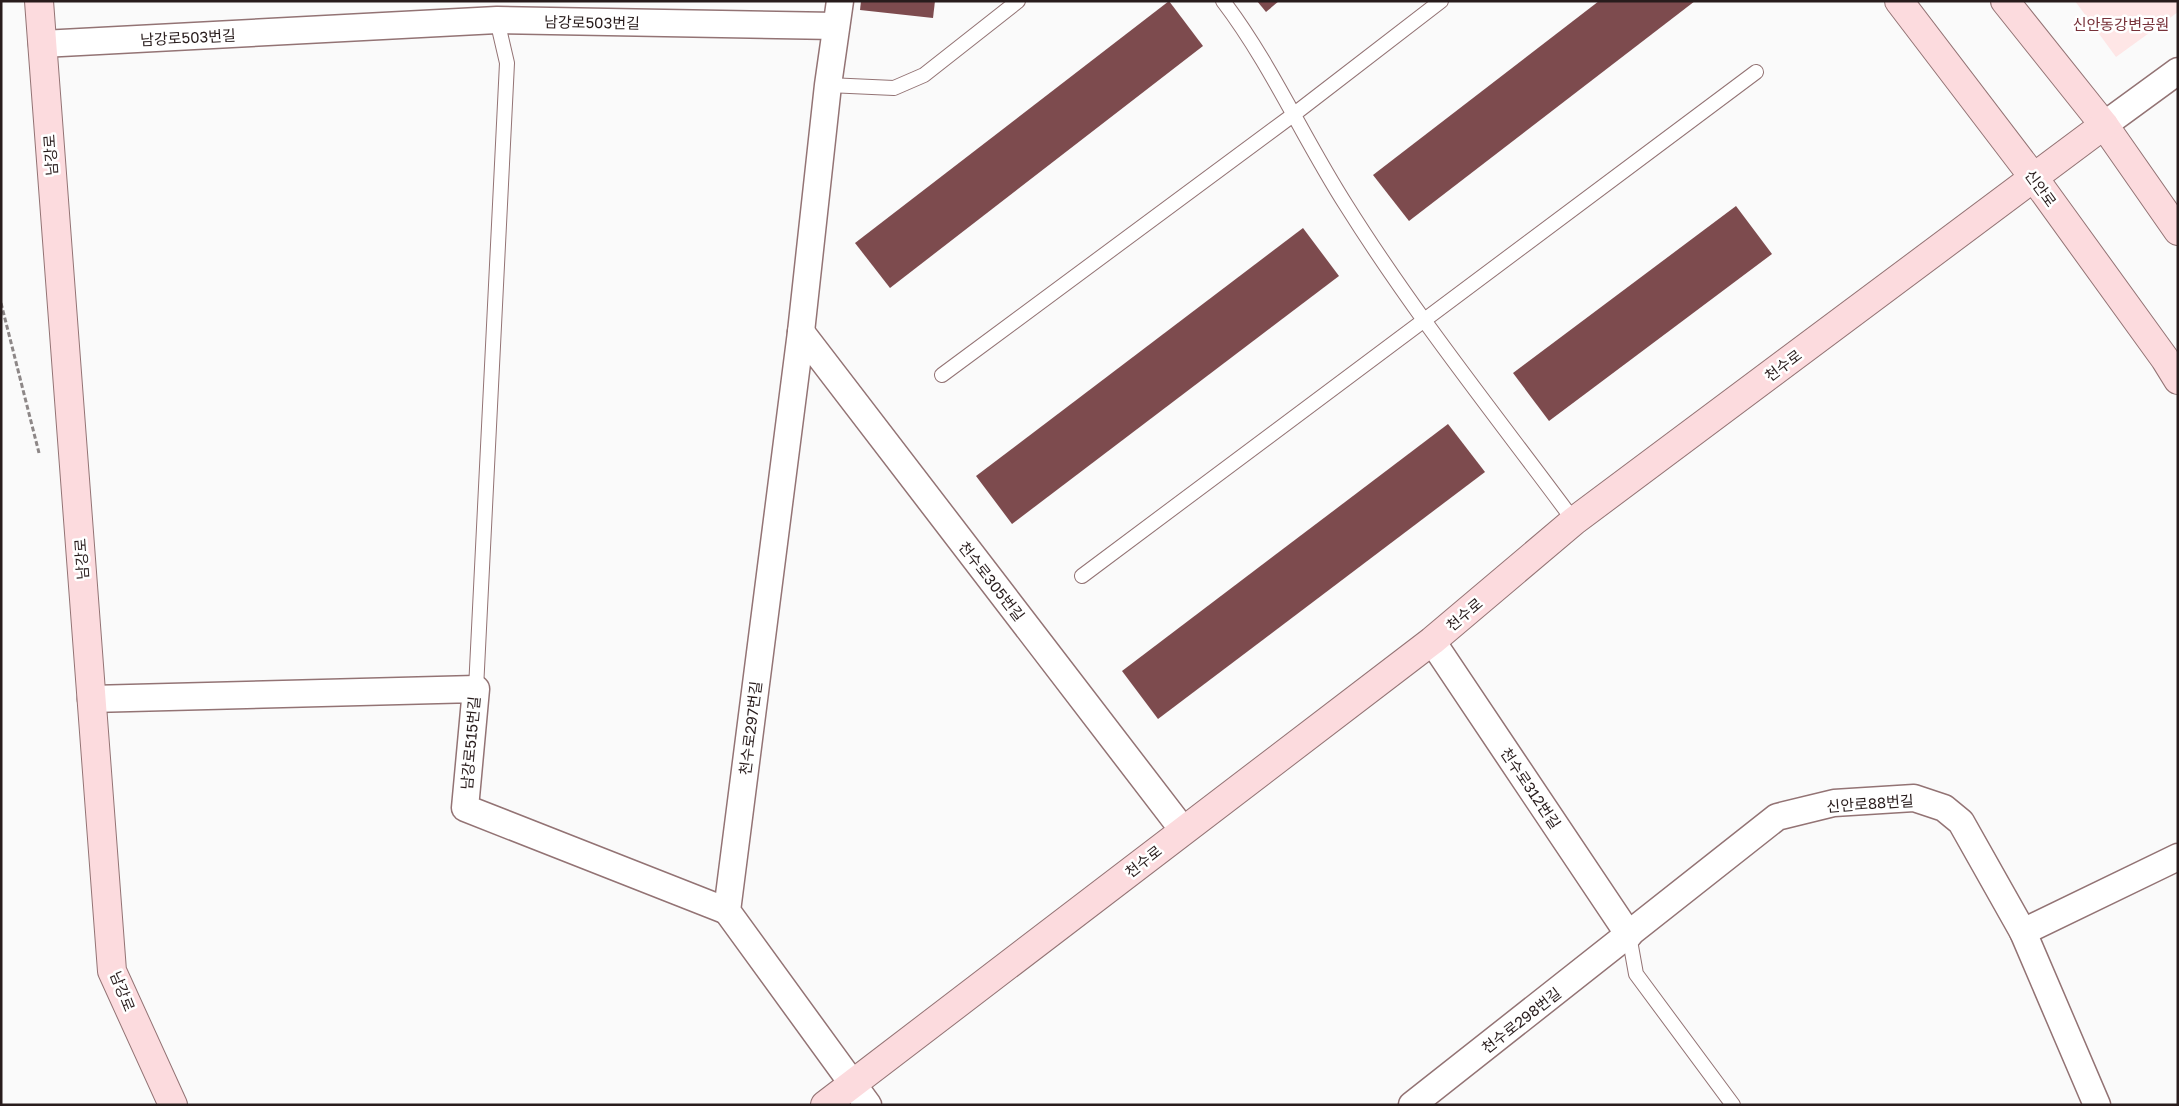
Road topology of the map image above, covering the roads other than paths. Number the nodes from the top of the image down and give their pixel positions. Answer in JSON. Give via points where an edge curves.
{"nodes":[{"id":1,"x":39,"y":1,"type":"edge"},
{"id":2,"x":1018,"y":1,"type":"edge"},
{"id":3,"x":1223,"y":1,"type":"edge"},
{"id":4,"x":1441,"y":1,"type":"edge"},
{"id":5,"x":1899,"y":1,"type":"edge"},
{"id":6,"x":2005,"y":1,"type":"edge"},
{"id":7,"x":497,"y":11,"type":"edge"},
{"id":8,"x":838,"y":14,"type":"edge"},
{"id":9,"x":42,"y":44,"type":"junction"},
{"id":10,"x":2178,"y":71,"type":"edge"},
{"id":11,"x":1756,"y":72,"type":"dead end"},
{"id":12,"x":828,"y":85,"type":"junction"},
{"id":13,"x":1293,"y":115,"type":"junction"},
{"id":14,"x":2104,"y":125,"type":"junction"},
{"id":15,"x":2034,"y":178,"type":"junction"},
{"id":16,"x":2178,"y":231,"type":"edge"},
{"id":17,"x":1424,"y":320,"type":"junction"},
{"id":18,"x":801,"y":332,"type":"junction"},
{"id":19,"x":942,"y":376,"type":"dead end"},
{"id":20,"x":2178,"y":380,"type":"edge"},
{"id":21,"x":1574,"y":521,"type":"junction"},
{"id":22,"x":1082,"y":576,"type":"dead end"},
{"id":23,"x":1432,"y":641,"type":"junction"},
{"id":24,"x":476,"y":689,"type":"junction"},
{"id":25,"x":91,"y":698,"type":"junction"},
{"id":26,"x":1183,"y":830,"type":"junction"},
{"id":27,"x":2178,"y":857,"type":"edge"},
{"id":28,"x":727,"y":911,"type":"junction"},
{"id":29,"x":2023,"y":932,"type":"junction"},
{"id":30,"x":1630,"y":935,"type":"junction"},
{"id":31,"x":860,"y":1095,"type":"edge"},
{"id":32,"x":173,"y":1105,"type":"edge"},
{"id":33,"x":825,"y":1105,"type":"edge"},
{"id":34,"x":1412,"y":1105,"type":"edge"},
{"id":35,"x":1733,"y":1105,"type":"edge"},
{"id":36,"x":2097,"y":1105,"type":"edge"}],
"edges":[{"from":1,"to":9,"type":"street","name":"남강로"},
{"from":2,"to":12,"type":"lane","via":[[924,75],[894,88]]},
{"from":3,"to":13,"type":"lane","via":[[1247,33]]},
{"from":4,"to":13,"type":"lane"},
{"from":5,"to":15,"type":"street","name":"신안로"},
{"from":6,"to":14,"type":"street"},
{"from":7,"to":8,"type":"street","name":"남강로503번길"},
{"from":7,"to":9,"type":"street","name":"남강로503번길"},
{"from":7,"to":24,"type":"lane","via":[[507,63]]},
{"from":8,"to":12,"type":"street","name":"남강로503번길"},
{"from":9,"to":25,"type":"street","name":"남강로"},
{"from":10,"to":14,"type":"street"},
{"from":11,"to":17,"type":"lane"},
{"from":12,"to":18,"type":"street","name":"남강로503번길"},
{"from":13,"to":17,"type":"lane","via":[[1346,205]]},
{"from":13,"to":19,"type":"lane"},
{"from":14,"to":15,"type":"street","name":"천수로"},
{"from":14,"to":16,"type":"street"},
{"from":15,"to":20,"type":"street","name":"신안로"},
{"from":15,"to":21,"type":"street","name":"천수로"},
{"from":17,"to":21,"type":"lane"},
{"from":17,"to":22,"type":"lane"},
{"from":18,"to":26,"type":"street","name":"천수로305번길"},
{"from":18,"to":28,"type":"street","name":"천수로297번길"},
{"from":21,"to":23,"type":"street","name":"천수로"},
{"from":23,"to":26,"type":"street","name":"천수로"},
{"from":23,"to":30,"type":"street","name":"천수로312번길"},
{"from":24,"to":25,"type":"street","name":"남강로515번길"},
{"from":24,"to":28,"type":"street","name":"남강로515번길","via":[[464,808]]},
{"from":25,"to":32,"type":"street","name":"남강로","via":[[112,971]]},
{"from":26,"to":31,"type":"street","name":"천수로"},
{"from":27,"to":29,"type":"street"},
{"from":28,"to":31,"type":"street"},
{"from":29,"to":30,"type":"street","name":"신안로88번길","via":[[1961,822],[1944,808],[1914,798],[1834,803],[1777,817]]},
{"from":29,"to":36,"type":"street","name":"신안로88번길"},
{"from":30,"to":34,"type":"street","name":"천수로298번길"},
{"from":30,"to":35,"type":"lane","via":[[1636,974]]},
{"from":31,"to":33,"type":"street","name":"천수로"}]}
